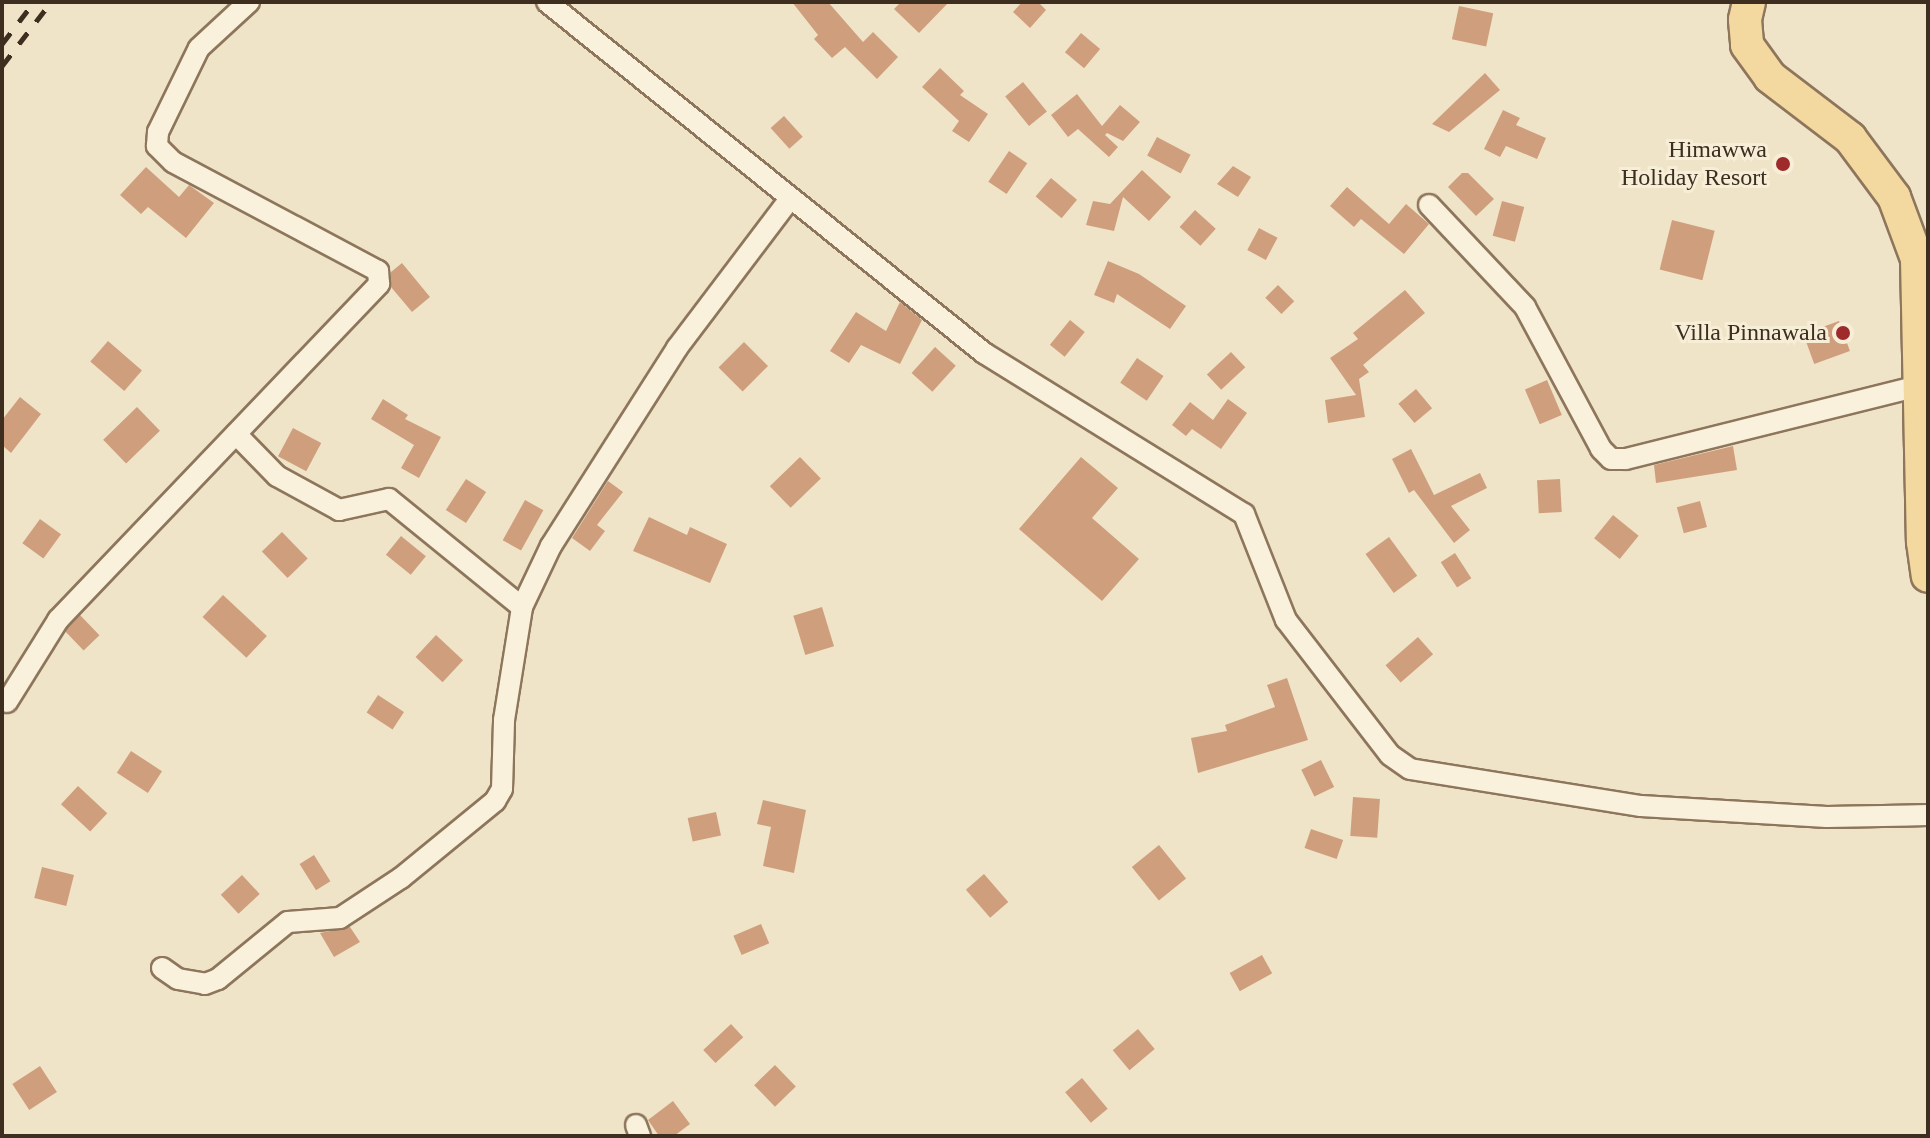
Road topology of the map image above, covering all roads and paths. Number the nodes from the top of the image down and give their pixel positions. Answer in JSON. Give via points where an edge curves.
{"nodes":[{"id":1,"x":249,"y":2,"type":"edge"},
{"id":2,"x":547,"y":2,"type":"edge"},
{"id":3,"x":1749,"y":2,"type":"edge"},
{"id":4,"x":789,"y":200,"type":"junction"},
{"id":5,"x":1429,"y":205,"type":"dead end"},
{"id":6,"x":1919,"y":386,"type":"junction"},
{"id":7,"x":236,"y":434,"type":"junction"},
{"id":8,"x":1928,"y":576,"type":"edge"},
{"id":9,"x":522,"y":607,"type":"junction"},
{"id":10,"x":7,"y":702,"type":"dead end"},
{"id":11,"x":1928,"y":815,"type":"edge"},
{"id":12,"x":162,"y":968,"type":"dead end"}],
"edges":[{"from":1,"to":7,"type":"street","via":[[199,48],[158,132],[157,146],[173,162],[378,271],[379,284]]},
{"from":2,"to":4,"type":"street"},
{"from":3,"to":6,"type":"main road","via":[[1747,45],[1770,77],[1850,138],[1894,197],[1917,259]]},
{"from":4,"to":9,"type":"street","via":[[677,348],[551,546]]},
{"from":4,"to":11,"type":"street","via":[[984,353],[1244,514],[1286,620],[1390,755],[1410,769],[1641,806],[1827,817]]},
{"from":5,"to":6,"type":"street","via":[[1525,307],[1611,459]]},
{"from":6,"to":8,"type":"main road"},
{"from":7,"to":9,"type":"street","via":[[277,476],[339,510],[389,499]]},
{"from":7,"to":10,"type":"street","via":[[58,620]]},
{"from":9,"to":12,"type":"street","via":[[504,720],[502,789],[495,801],[401,878],[340,918],[288,922],[205,984],[178,979]]}]}
